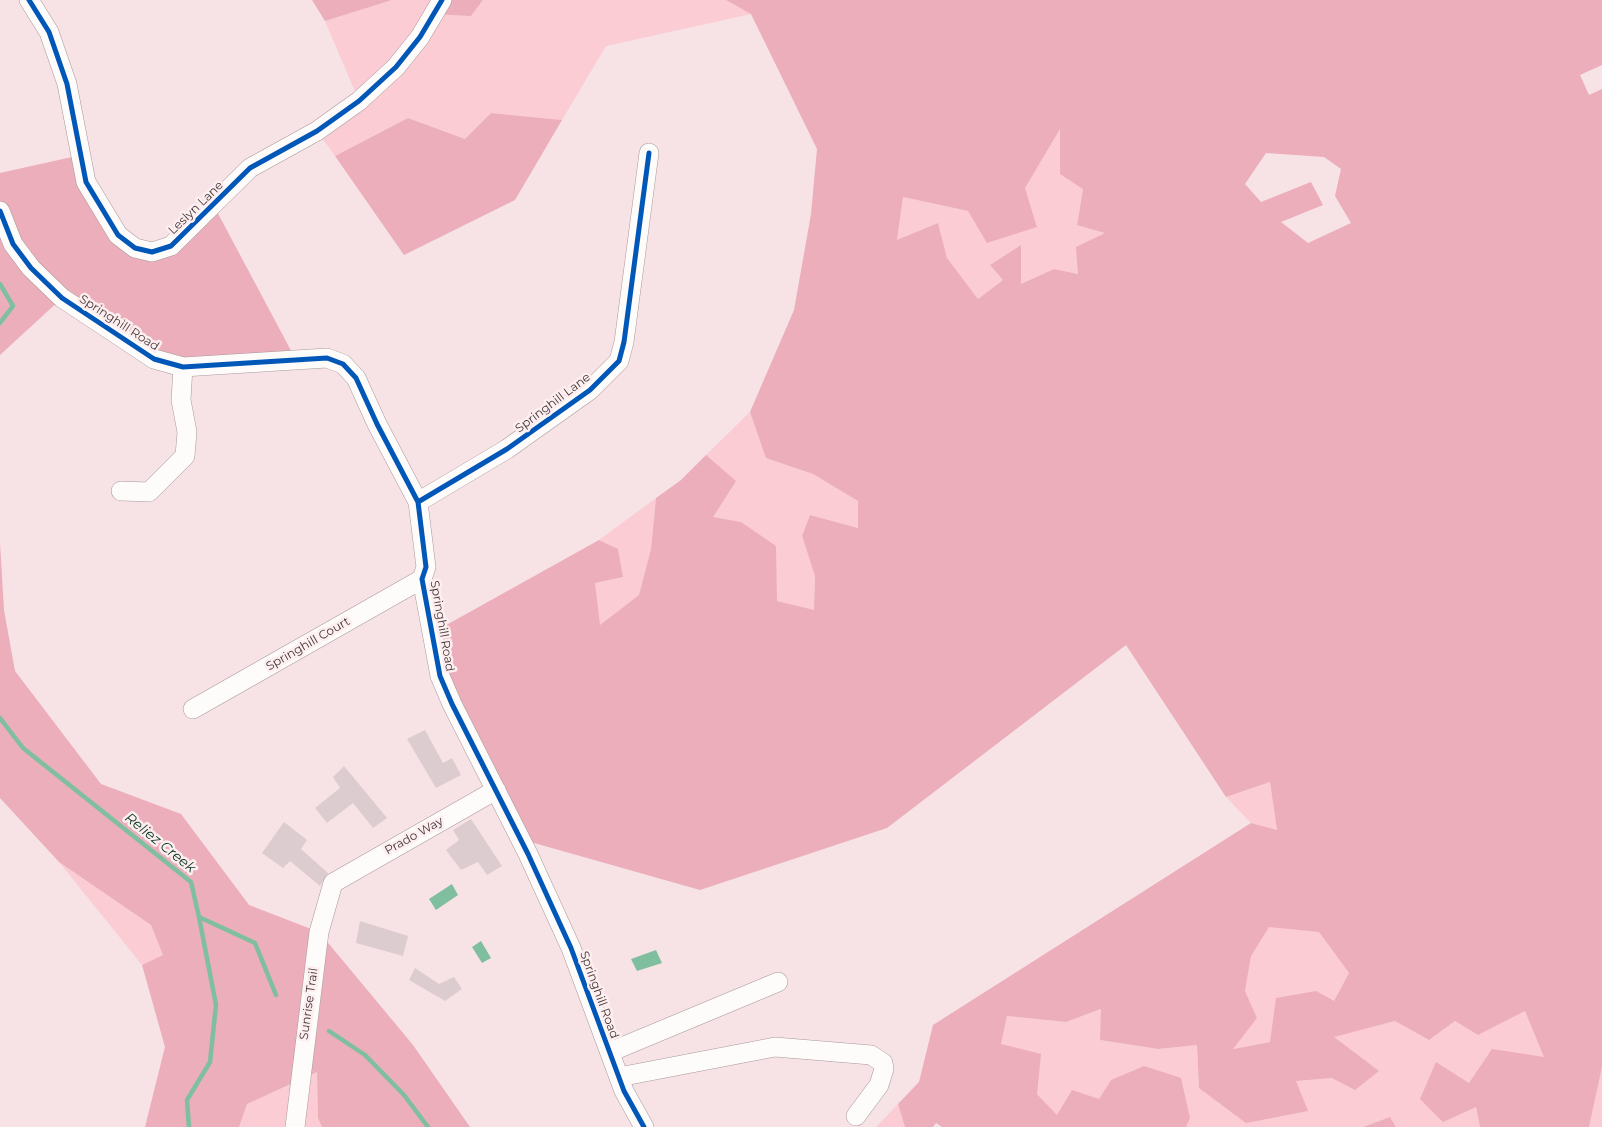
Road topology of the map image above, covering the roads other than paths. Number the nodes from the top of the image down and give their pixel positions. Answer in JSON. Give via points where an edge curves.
{"nodes":[{"id":1,"x":29,"y":0,"type":"edge"},
{"id":2,"x":442,"y":0,"type":"edge"},
{"id":3,"x":649,"y":153,"type":"dead end"},
{"id":4,"x":0,"y":211,"type":"edge"},
{"id":5,"x":183,"y":366,"type":"junction"},
{"id":6,"x":121,"y":491,"type":"dead end"},
{"id":7,"x":418,"y":502,"type":"junction"},
{"id":8,"x":422,"y":579,"type":"junction"},
{"id":9,"x":193,"y":709,"type":"dead end"},
{"id":10,"x":496,"y":790,"type":"junction"},
{"id":11,"x":333,"y":883,"type":"joint"},
{"id":12,"x":778,"y":982,"type":"dead end"},
{"id":13,"x":610,"y":1052,"type":"junction"},
{"id":14,"x":619,"y":1077,"type":"junction"},
{"id":15,"x":856,"y":1116,"type":"dead end"},
{"id":16,"x":295,"y":1127,"type":"edge"},
{"id":17,"x":644,"y":1127,"type":"edge"}],
"edges":[{"from":1,"to":2,"type":"street","name":"Leslyn Lane","via":[[49,32],[67,84],[86,182],[118,234],[135,248],[152,252],[171,246],[250,168],[317,131],[359,101],[396,67],[420,37]]},
{"from":3,"to":7,"type":"street","name":"Springhill Lane","via":[[619,362],[590,390],[508,449]]},
{"from":4,"to":5,"type":"street","name":"Springhill Road","via":[[13,244],[31,268],[62,298],[154,359]]},
{"from":5,"to":6,"type":"street","via":[[181,400],[187,432],[185,456],[149,492]]},
{"from":5,"to":7,"type":"street","name":"Springhill Road","via":[[326,358],[343,364],[356,378]]},
{"from":7,"to":8,"type":"street","name":"Springhill Road","via":[[426,567]]},
{"from":8,"to":9,"type":"street","name":"Springhill Court"},
{"from":8,"to":10,"type":"street","name":"Springhill Road","via":[[440,676]]},
{"from":10,"to":11,"type":"street","name":"Prado Way"},
{"from":10,"to":13,"type":"street","name":"Springhill Road","via":[[571,948]]},
{"from":11,"to":16,"type":"street","name":"Sunrise Trail","via":[[318,940]]},
{"from":12,"to":13,"type":"street"},
{"from":13,"to":14,"type":"street","name":"Springhill Road"},
{"from":14,"to":15,"type":"street","via":[[775,1047],[871,1055],[883,1063],[884,1069],[879,1085]]},
{"from":14,"to":17,"type":"street","name":"Springhill Road"}]}
